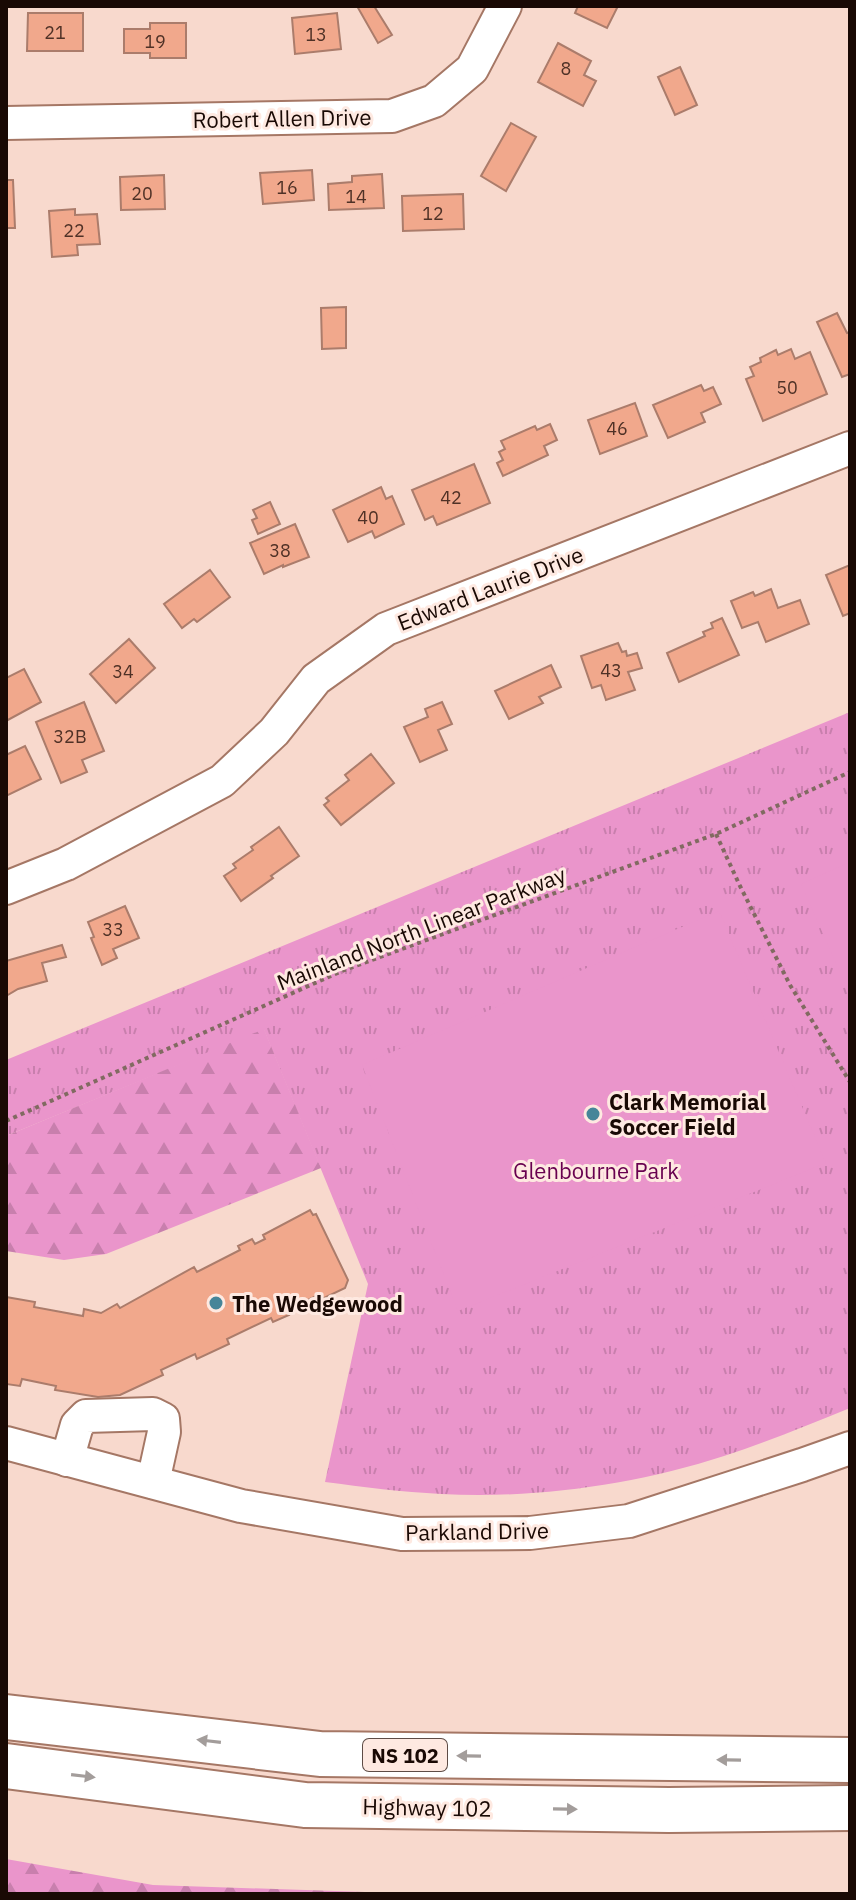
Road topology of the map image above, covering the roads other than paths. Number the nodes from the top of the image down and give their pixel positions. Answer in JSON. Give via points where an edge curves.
{"nodes":[{"id":1,"x":505,"y":6,"type":"edge"},
{"id":2,"x":6,"y":123,"type":"edge"},
{"id":3,"x":850,"y":448,"type":"edge"},
{"id":4,"x":6,"y":888,"type":"edge"},
{"id":5,"x":6,"y":1443,"type":"edge"},
{"id":6,"x":850,"y":1448,"type":"edge"},
{"id":7,"x":67,"y":1460,"type":"junction"},
{"id":8,"x":153,"y":1482,"type":"junction"},
{"id":9,"x":6,"y":1717,"type":"edge"},
{"id":10,"x":850,"y":1760,"type":"edge"},
{"id":11,"x":6,"y":1766,"type":"edge"},
{"id":12,"x":850,"y":1808,"type":"edge"}],
"edges":[{"from":1,"to":2,"type":"street","name":"Robert Allen Drive","via":[[472,69],[434,101],[392,116]]},
{"from":3,"to":4,"type":"street","name":"Edward Laurie Drive","via":[[386,629],[316,679],[274,732],[222,781],[66,864]]},
{"from":5,"to":7,"type":"street","name":"Parkland Drive"},
{"from":6,"to":8,"type":"street","name":"Parkland Drive","via":[[629,1521],[530,1533],[402,1534],[241,1506]]},
{"from":7,"to":8,"type":"street","name":"Parkland Drive"},
{"from":7,"to":8,"type":"street","via":[[77,1425],[86,1416],[153,1414],[163,1419],[164,1432]]},
{"from":10,"to":9,"type":"highway","number":"NS 102","one_way":true,"via":[[320,1754]]},
{"from":11,"to":12,"type":"highway","name":"Highway 102","one_way":true,"via":[[305,1805]]}]}
